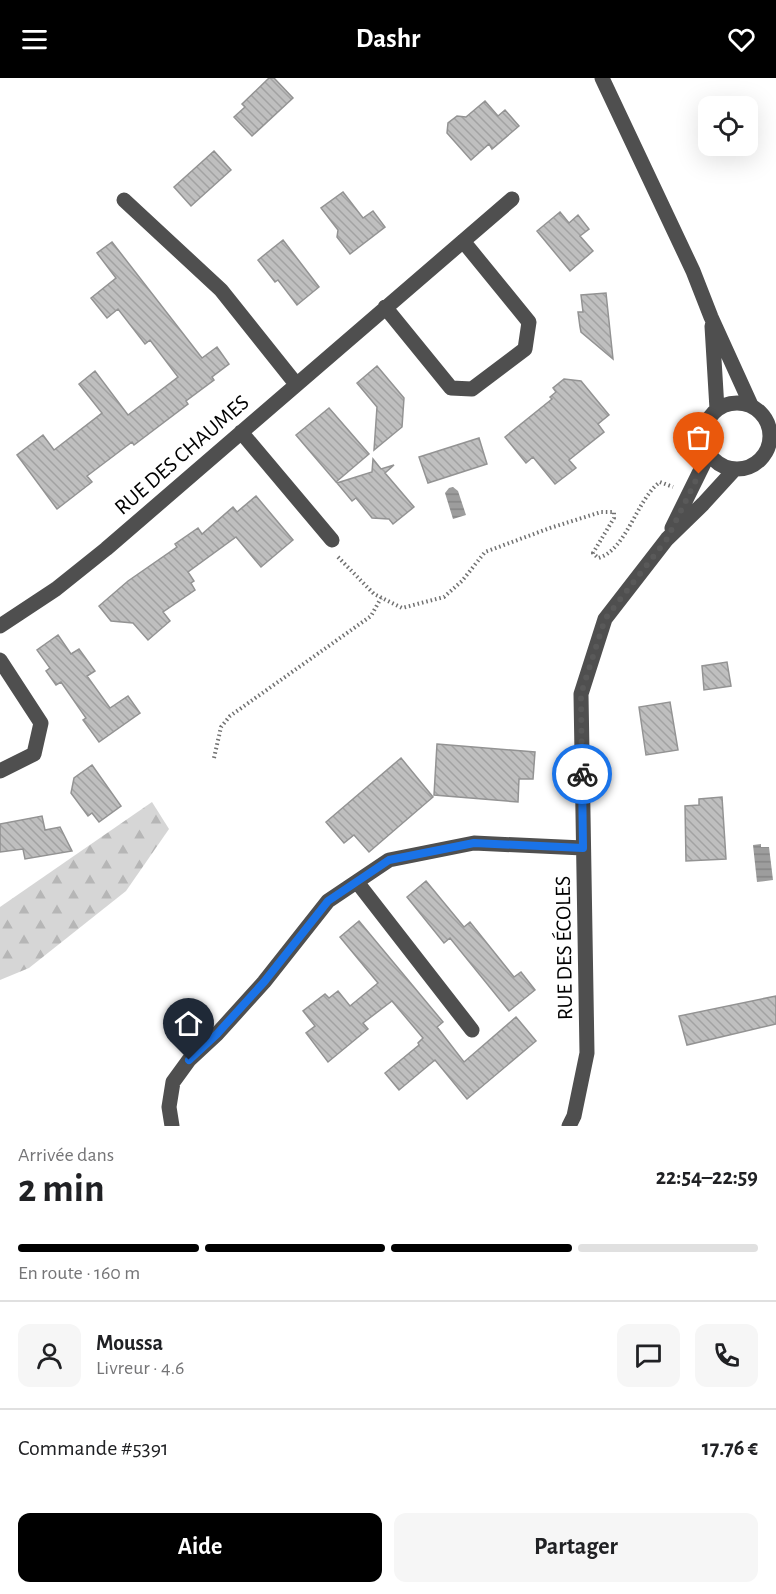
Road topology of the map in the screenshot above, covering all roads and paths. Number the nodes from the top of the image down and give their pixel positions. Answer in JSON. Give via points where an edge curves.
{"nodes":[{"id":1,"x":602,"y":78,"type":"edge"},
{"id":2,"x":512,"y":199,"type":"dead end"},
{"id":3,"x":124,"y":200,"type":"dead end"},
{"id":4,"x":463,"y":241,"type":"junction"},
{"id":5,"x":385,"y":307,"type":"junction"},
{"id":6,"x":711,"y":317,"type":"junction"},
{"id":7,"x":296,"y":384,"type":"junction"},
{"id":8,"x":751,"y":405,"type":"junction"},
{"id":9,"x":717,"y":409,"type":"junction"},
{"id":10,"x":770,"y":417,"type":"edge"},
{"id":11,"x":242,"y":432,"type":"junction"},
{"id":12,"x":771,"y":451,"type":"edge"},
{"id":13,"x":709,"y":453,"type":"junction"},
{"id":14,"x":735,"y":469,"type":"junction"},
{"id":15,"x":677,"y":489,"type":"dead end"},
{"id":16,"x":667,"y":539,"type":"junction"},
{"id":17,"x":332,"y":540,"type":"joint"},
{"id":18,"x":381,"y":598,"type":"junction"},
{"id":19,"x":0,"y":626,"type":"edge"},
{"id":20,"x":0,"y":660,"type":"edge"},
{"id":21,"x":214,"y":758,"type":"dead end"},
{"id":22,"x":0,"y":771,"type":"edge"},
{"id":23,"x":583,"y":848,"type":"junction"},
{"id":24,"x":357,"y":882,"type":"junction"},
{"id":25,"x":472,"y":1030,"type":"dead end"},
{"id":26,"x":172,"y":1126,"type":"edge"},
{"id":27,"x":569,"y":1126,"type":"edge"}],
"edges":[{"from":1,"to":6,"type":"street"},
{"from":2,"to":4,"type":"street","name":"RUE DES CHAUMES"},
{"from":3,"to":7,"type":"street","via":[[221,290]]},
{"from":4,"to":5,"type":"street","name":"RUE DES CHAUMES"},
{"from":4,"to":5,"type":"street","via":[[529,322],[525,349],[472,390],[451,388]]},
{"from":5,"to":7,"type":"street","name":"RUE DES CHAUMES"},
{"from":6,"to":8,"type":"street"},
{"from":6,"to":9,"type":"street"},
{"from":7,"to":11,"type":"street","name":"RUE DES CHAUMES"},
{"from":8,"to":9,"type":"street","via":[[734,402]]},
{"from":8,"to":10,"type":"street"},
{"from":9,"to":13,"type":"street","via":[[705,425]]},
{"from":10,"to":12,"type":"street"},
{"from":11,"to":17,"type":"street"},
{"from":11,"to":19,"type":"street","name":"RUE DES CHAUMES","via":[[64,583]]},
{"from":12,"to":14,"type":"street","via":[[753,465]]},
{"from":13,"to":14,"type":"street","via":[[716,461]]},
{"from":13,"to":16,"type":"street","name":"RUE DES ÉCOLES"},
{"from":14,"to":16,"type":"street","name":"RUE DES ÉCOLES"},
{"from":15,"to":18,"type":"path","via":[[660,482],[650,489],[618,544],[598,558],[593,553],[614,512],[601,512],[485,552],[444,597],[402,608]]},
{"from":16,"to":23,"type":"street","name":"RUE DES ÉCOLES","via":[[605,619],[581,694]]},
{"from":17,"to":18,"type":"path","via":[[333,552]]},
{"from":18,"to":21,"type":"path","via":[[371,615],[230,716],[221,727]]},
{"from":20,"to":22,"type":"street","via":[[41,723],[34,754]]},
{"from":23,"to":24,"type":"street","via":[[474,843],[389,860]]},
{"from":23,"to":27,"type":"street","name":"RUE DES ÉCOLES","via":[[587,1053]]},
{"from":24,"to":25,"type":"street"},
{"from":24,"to":26,"type":"street","via":[[328,901],[264,982],[189,1060],[173,1082],[169,1107]]}]}
